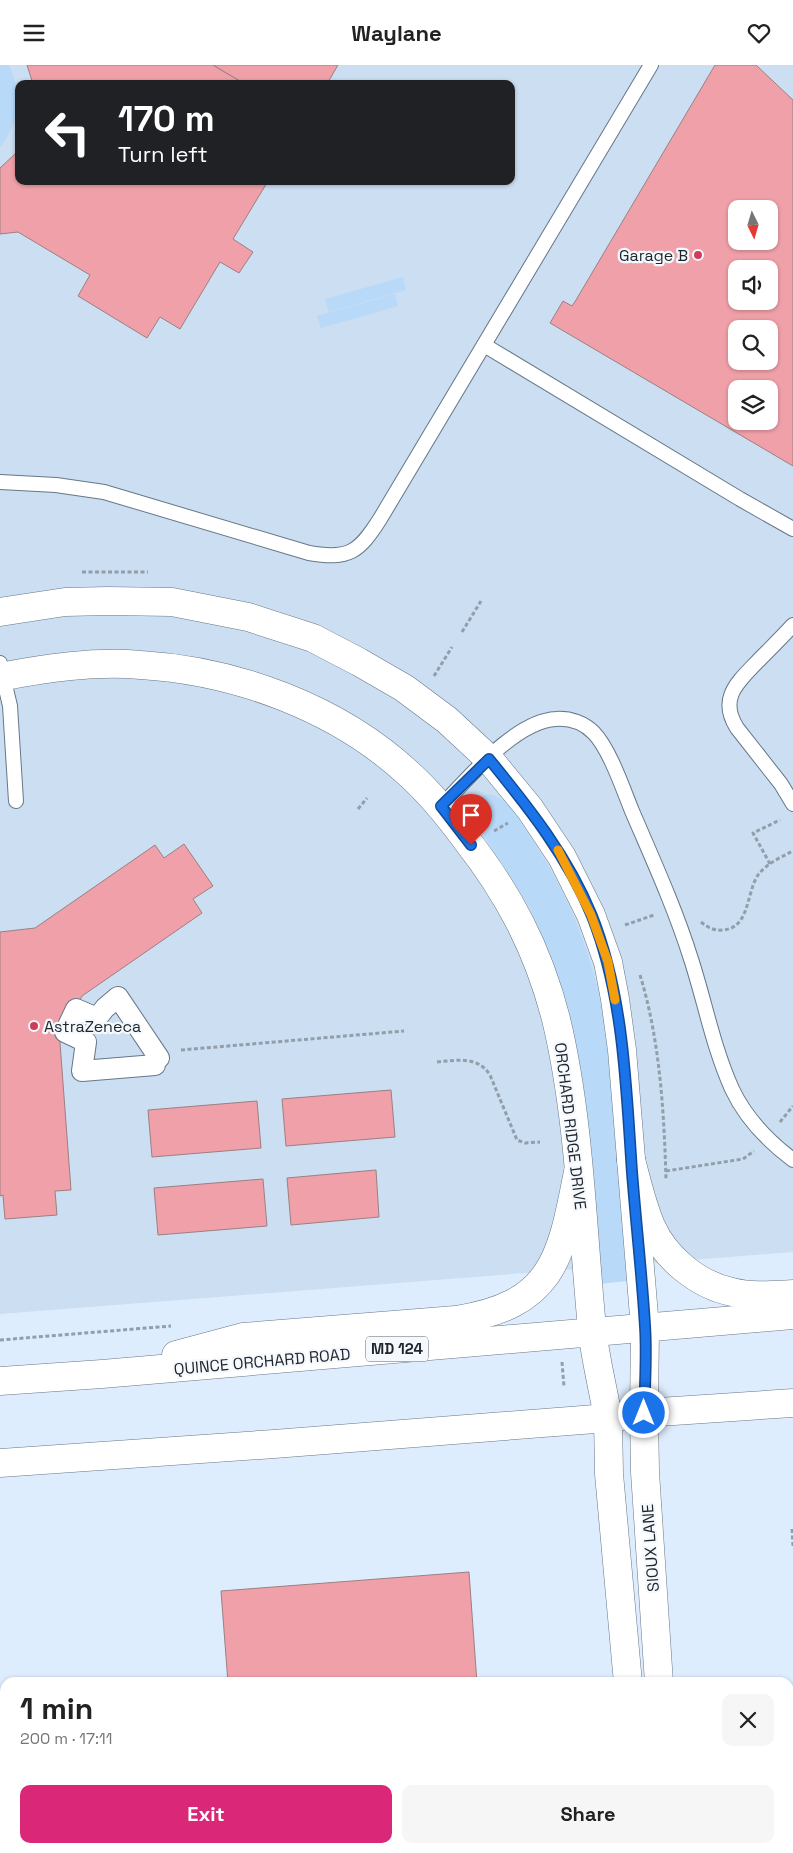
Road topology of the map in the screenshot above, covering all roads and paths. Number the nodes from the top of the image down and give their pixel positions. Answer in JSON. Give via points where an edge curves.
{"nodes":[{"id":1,"x":651,"y":65,"type":"edge"},
{"id":2,"x":484,"y":345,"type":"junction"},
{"id":3,"x":0,"y":483,"type":"edge"},
{"id":4,"x":793,"y":529,"type":"edge"},
{"id":5,"x":481,"y":601,"type":"dead end"},
{"id":6,"x":0,"y":612,"type":"edge"},
{"id":7,"x":793,"y":625,"type":"edge"},
{"id":8,"x":462,"y":632,"type":"dead end"},
{"id":9,"x":452,"y":647,"type":"dead end"},
{"id":10,"x":1,"y":672,"type":"edge"},
{"id":11,"x":434,"y":676,"type":"dead end"},
{"id":12,"x":489,"y":759,"type":"junction"},
{"id":13,"x":367,"y":798,"type":"dead end"},
{"id":14,"x":16,"y":801,"type":"dead end"},
{"id":15,"x":793,"y":804,"type":"edge"},
{"id":16,"x":441,"y":806,"type":"junction"},
{"id":17,"x":358,"y":809,"type":"dead end"},
{"id":18,"x":785,"y":817,"type":"dead end"},
{"id":19,"x":509,"y":822,"type":"dead end"},
{"id":20,"x":487,"y":836,"type":"dead end"},
{"id":21,"x":793,"y":851,"type":"edge"},
{"id":22,"x":770,"y":864,"type":"junction"},
{"id":23,"x":659,"y":913,"type":"dead end"},
{"id":24,"x":699,"y":920,"type":"dead end"},
{"id":25,"x":625,"y":925,"type":"dead end"},
{"id":26,"x":404,"y":1031,"type":"dead end"},
{"id":27,"x":156,"y":1052,"type":"junction"},
{"id":28,"x":437,"y":1062,"type":"dead end"},
{"id":29,"x":793,"y":1106,"type":"edge"},
{"id":30,"x":774,"y":1128,"type":"dead end"},
{"id":31,"x":540,"y":1142,"type":"dead end"},
{"id":32,"x":756,"y":1149,"type":"dead end"},
{"id":33,"x":793,"y":1159,"type":"edge"},
{"id":34,"x":631,"y":1160,"type":"junction"},
{"id":35,"x":666,"y":1171,"type":"dead end"},
{"id":36,"x":578,"y":1172,"type":"junction"},
{"id":37,"x":793,"y":1293,"type":"edge"},
{"id":38,"x":793,"y":1315,"type":"edge"},
{"id":39,"x":645,"y":1328,"type":"junction"},
{"id":40,"x":593,"y":1332,"type":"junction"},
{"id":41,"x":562,"y":1357,"type":"dead end"},
{"id":42,"x":102,"y":1375,"type":"junction"},
{"id":43,"x":0,"y":1381,"type":"edge"},
{"id":44,"x":564,"y":1387,"type":"dead end"},
{"id":45,"x":793,"y":1403,"type":"edge"},
{"id":46,"x":644,"y":1413,"type":"junction"},
{"id":47,"x":608,"y":1418,"type":"junction"},
{"id":48,"x":0,"y":1463,"type":"edge"},
{"id":49,"x":792,"y":1529,"type":"dead end"},
{"id":50,"x":793,"y":1546,"type":"edge"},
{"id":51,"x":627,"y":1677,"type":"edge"},
{"id":52,"x":659,"y":1677,"type":"edge"}],
"edges":[{"from":1,"to":2,"type":"lane"},
{"from":2,"to":3,"type":"lane","via":[[371,534],[365,543],[346,553],[309,553],[104,492],[56,485]]},
{"from":2,"to":4,"type":"lane"},
{"from":5,"to":8,"type":"path"},
{"from":6,"to":12,"type":"street","via":[[65,602],[154,601],[248,617],[313,638],[404,688],[447,719]]},
{"from":7,"to":15,"type":"lane","via":[[738,681],[730,705],[737,728]]},
{"from":9,"to":11,"type":"path"},
{"from":10,"to":14,"type":"lane","via":[[10,706]]},
{"from":10,"to":16,"type":"street","name":"ORCHARD RIDGE DRIVE","via":[[140,665],[188,670],[267,690],[323,714],[368,741],[409,773]]},
{"from":12,"to":16,"type":"lane"},
{"from":12,"to":33,"type":"lane","via":[[520,731],[546,721],[573,721],[596,735],[610,759],[680,923],[732,1091],[751,1121]]},
{"from":12,"to":34,"type":"street","via":[[530,809],[562,857],[591,915],[608,962],[622,1050]]},
{"from":13,"to":17,"type":"path"},
{"from":16,"to":36,"type":"street","name":"ORCHARD RIDGE DRIVE","via":[[484,861],[507,896],[528,938],[544,981],[564,1054]]},
{"from":18,"to":22,"type":"path","via":[[754,833]]},
{"from":19,"to":20,"type":"path"},
{"from":21,"to":22,"type":"path"},
{"from":22,"to":24,"type":"path","via":[[758,875],[736,926],[718,930]]},
{"from":23,"to":25,"type":"path"},
{"from":26,"to":27,"type":"path"},
{"from":27,"to":27,"type":"street","via":[[118,997],[97,1018],[76,1009],[65,1032],[86,1041],[82,1071],[155,1065],[160,1058]]},
{"from":28,"to":31,"type":"path","via":[[467,1060],[483,1066],[518,1140]]},
{"from":29,"to":30,"type":"path"},
{"from":32,"to":35,"type":"path","via":[[743,1159]]},
{"from":34,"to":37,"type":"street","via":[[652,1227],[662,1245],[690,1273],[711,1286],[732,1293]]},
{"from":34,"to":39,"type":"street"},
{"from":36,"to":40,"type":"street","name":"ORCHARD RIDGE DRIVE"},
{"from":36,"to":42,"type":"street","via":[[564,1240],[553,1264],[541,1282],[504,1308],[456,1320],[243,1337]]},
{"from":38,"to":39,"type":"street","name":"QUINCE ORCHARD ROAD","number":"MD 124"},
{"from":39,"to":40,"type":"street","name":"QUINCE ORCHARD ROAD","number":"MD 124"},
{"from":39,"to":46,"type":"street"},
{"from":40,"to":42,"type":"street","name":"QUINCE ORCHARD ROAD","number":"MD 124"},
{"from":40,"to":47,"type":"street","name":"ORCHARD RIDGE DRIVE"},
{"from":41,"to":44,"type":"path"},
{"from":42,"to":43,"type":"street","name":"QUINCE ORCHARD ROAD","number":"MD 124"},
{"from":45,"to":46,"type":"street"},
{"from":46,"to":47,"type":"street"},
{"from":46,"to":52,"type":"street","name":"SIOUX LANE"},
{"from":47,"to":48,"type":"street"},
{"from":47,"to":51,"type":"street","name":"SIOUX LANE","via":[[609,1474]]},
{"from":49,"to":50,"type":"path"}]}
